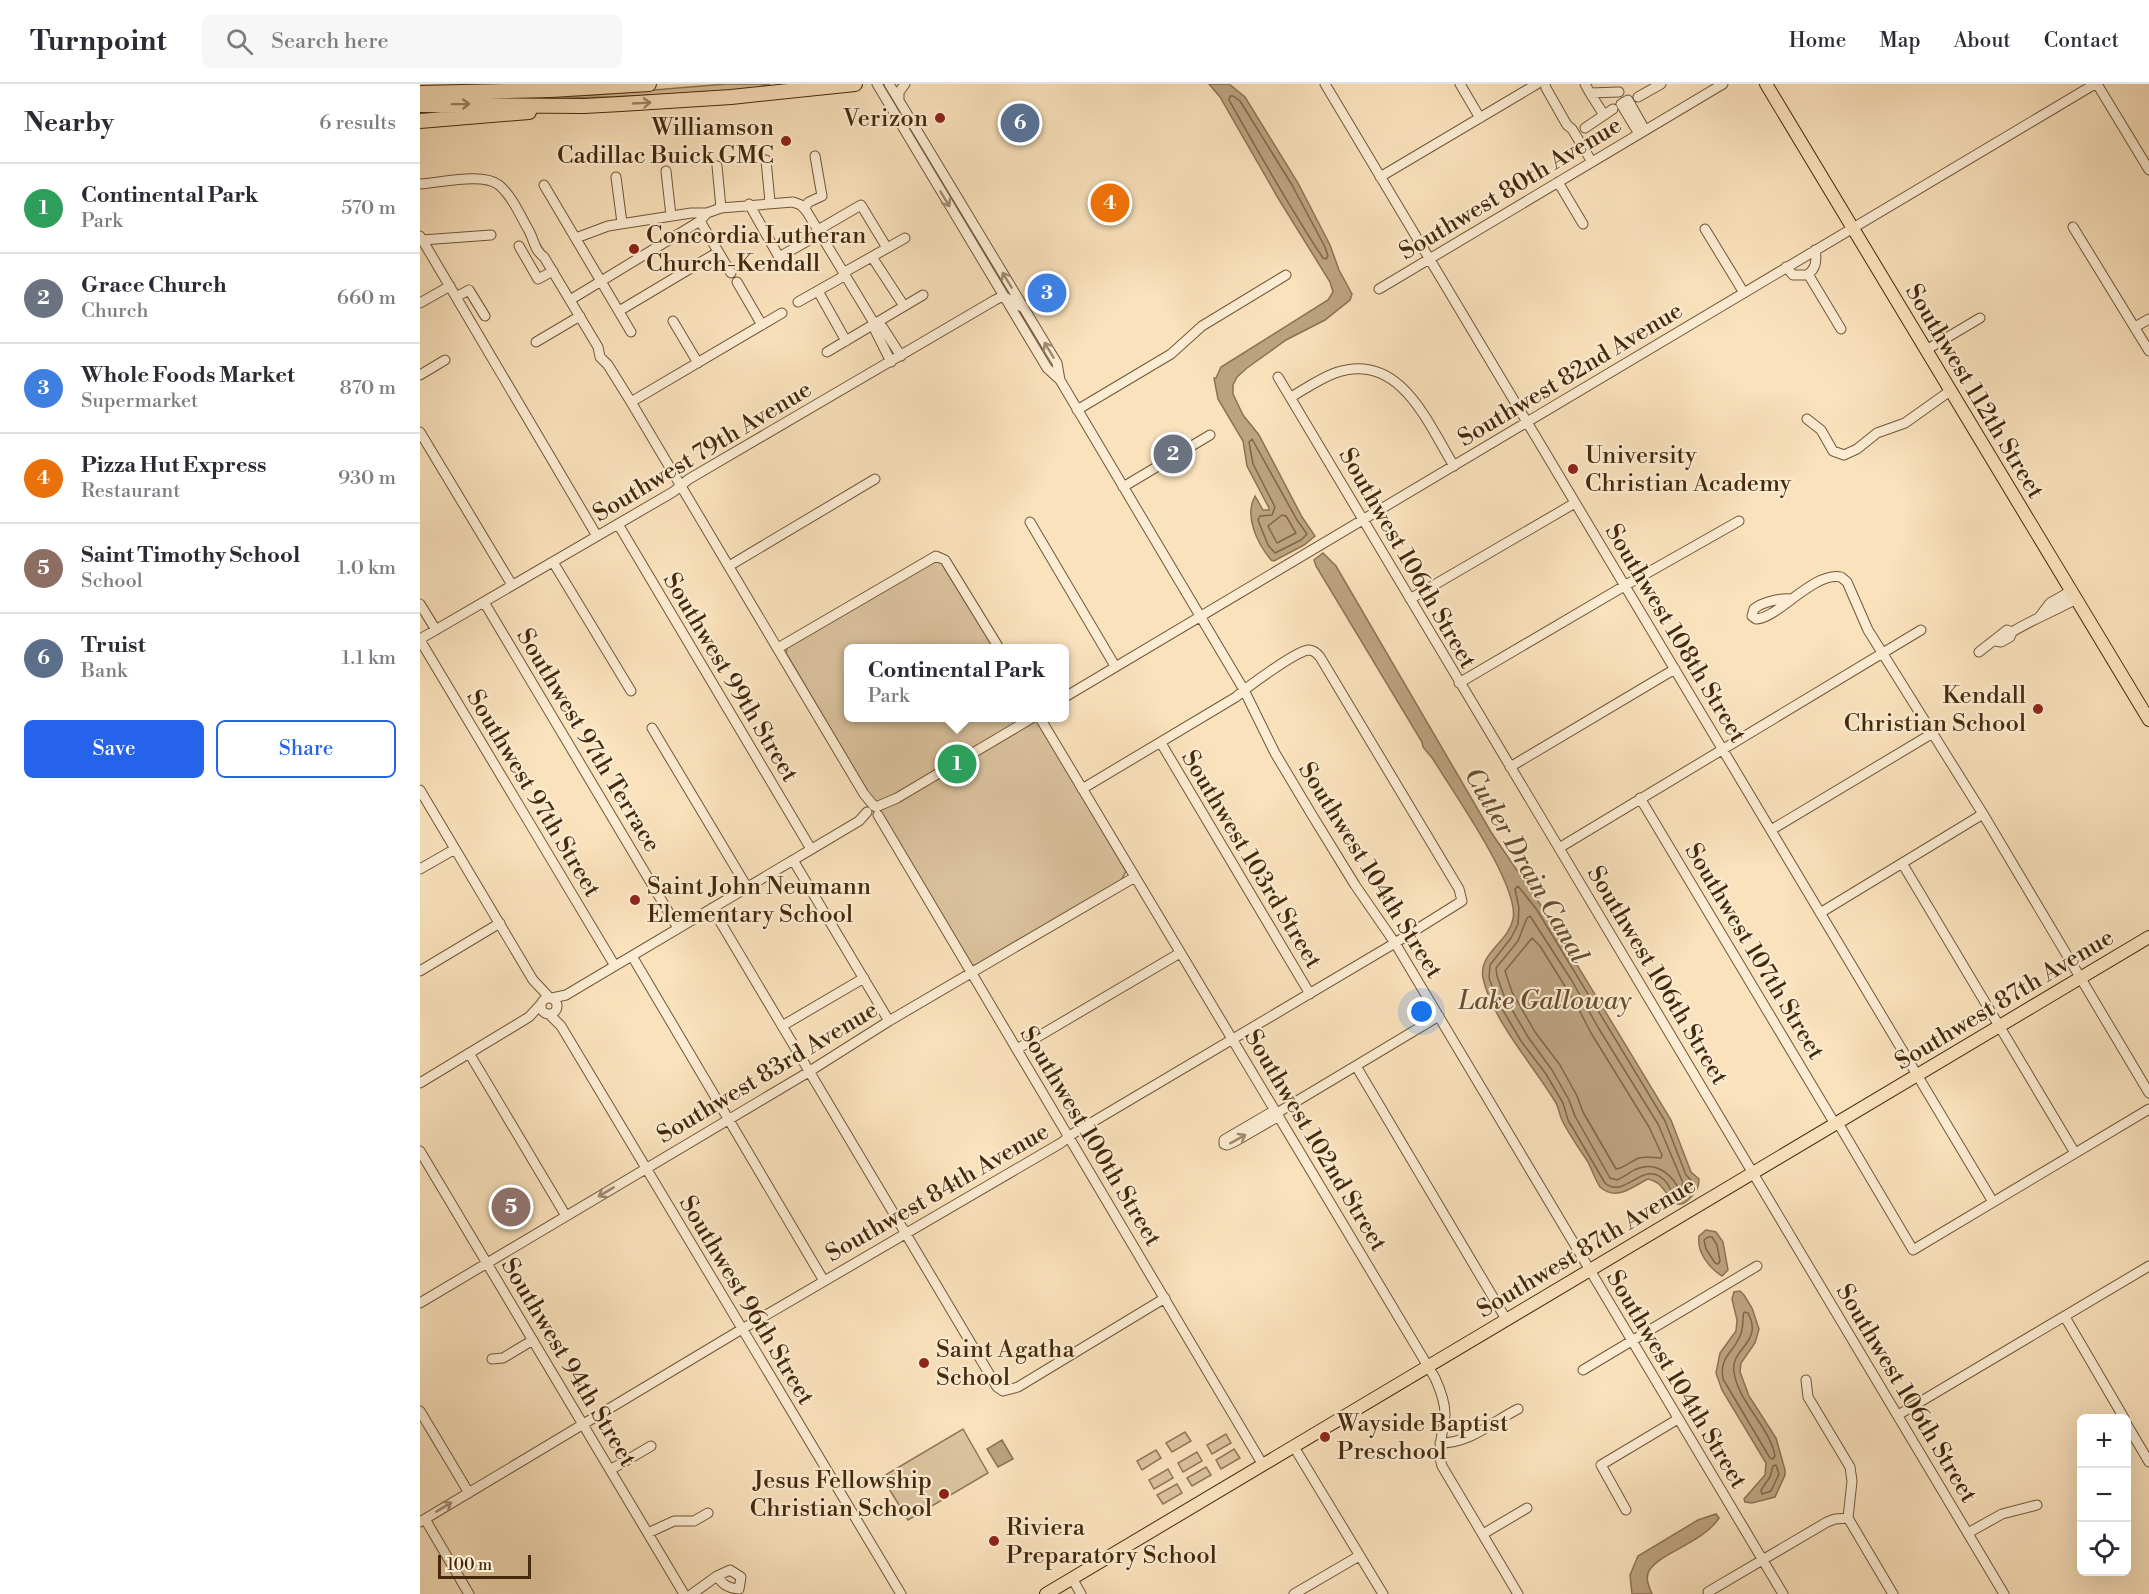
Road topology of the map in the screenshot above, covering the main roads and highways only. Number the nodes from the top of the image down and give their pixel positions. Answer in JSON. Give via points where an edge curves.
{"nodes":[{"id":1,"x":641,"y":84,"type":"edge"},
{"id":2,"x":649,"y":84,"type":"edge"},
{"id":3,"x":855,"y":84,"type":"edge"},
{"id":4,"x":1766,"y":84,"type":"edge"},
{"id":5,"x":420,"y":86,"type":"edge"},
{"id":6,"x":442,"y":88,"type":"edge"},
{"id":7,"x":420,"y":93,"type":"edge"},
{"id":8,"x":420,"y":105,"type":"edge"},
{"id":9,"x":584,"y":106,"type":"junction"},
{"id":10,"x":420,"y":121,"type":"edge"},
{"id":11,"x":2149,"y":720,"type":"edge"},
{"id":12,"x":2149,"y":937,"type":"edge"},
{"id":13,"x":1046,"y":1594,"type":"edge"}],
"edges":[{"from":1,"to":2,"type":"highway"},
{"from":1,"to":6,"type":"highway","via":[[459,93]]},
{"from":9,"to":3,"type":"highway","one_way":true},
{"from":4,"to":11,"type":"main road","name":"Southwest 112th Street"},
{"from":5,"to":6,"type":"highway"},
{"from":6,"to":7,"type":"highway"},
{"from":8,"to":9,"type":"highway","one_way":true},
{"from":9,"to":10,"type":"highway"},
{"from":12,"to":13,"type":"main road","name":"Southwest 87th Avenue"}]}
